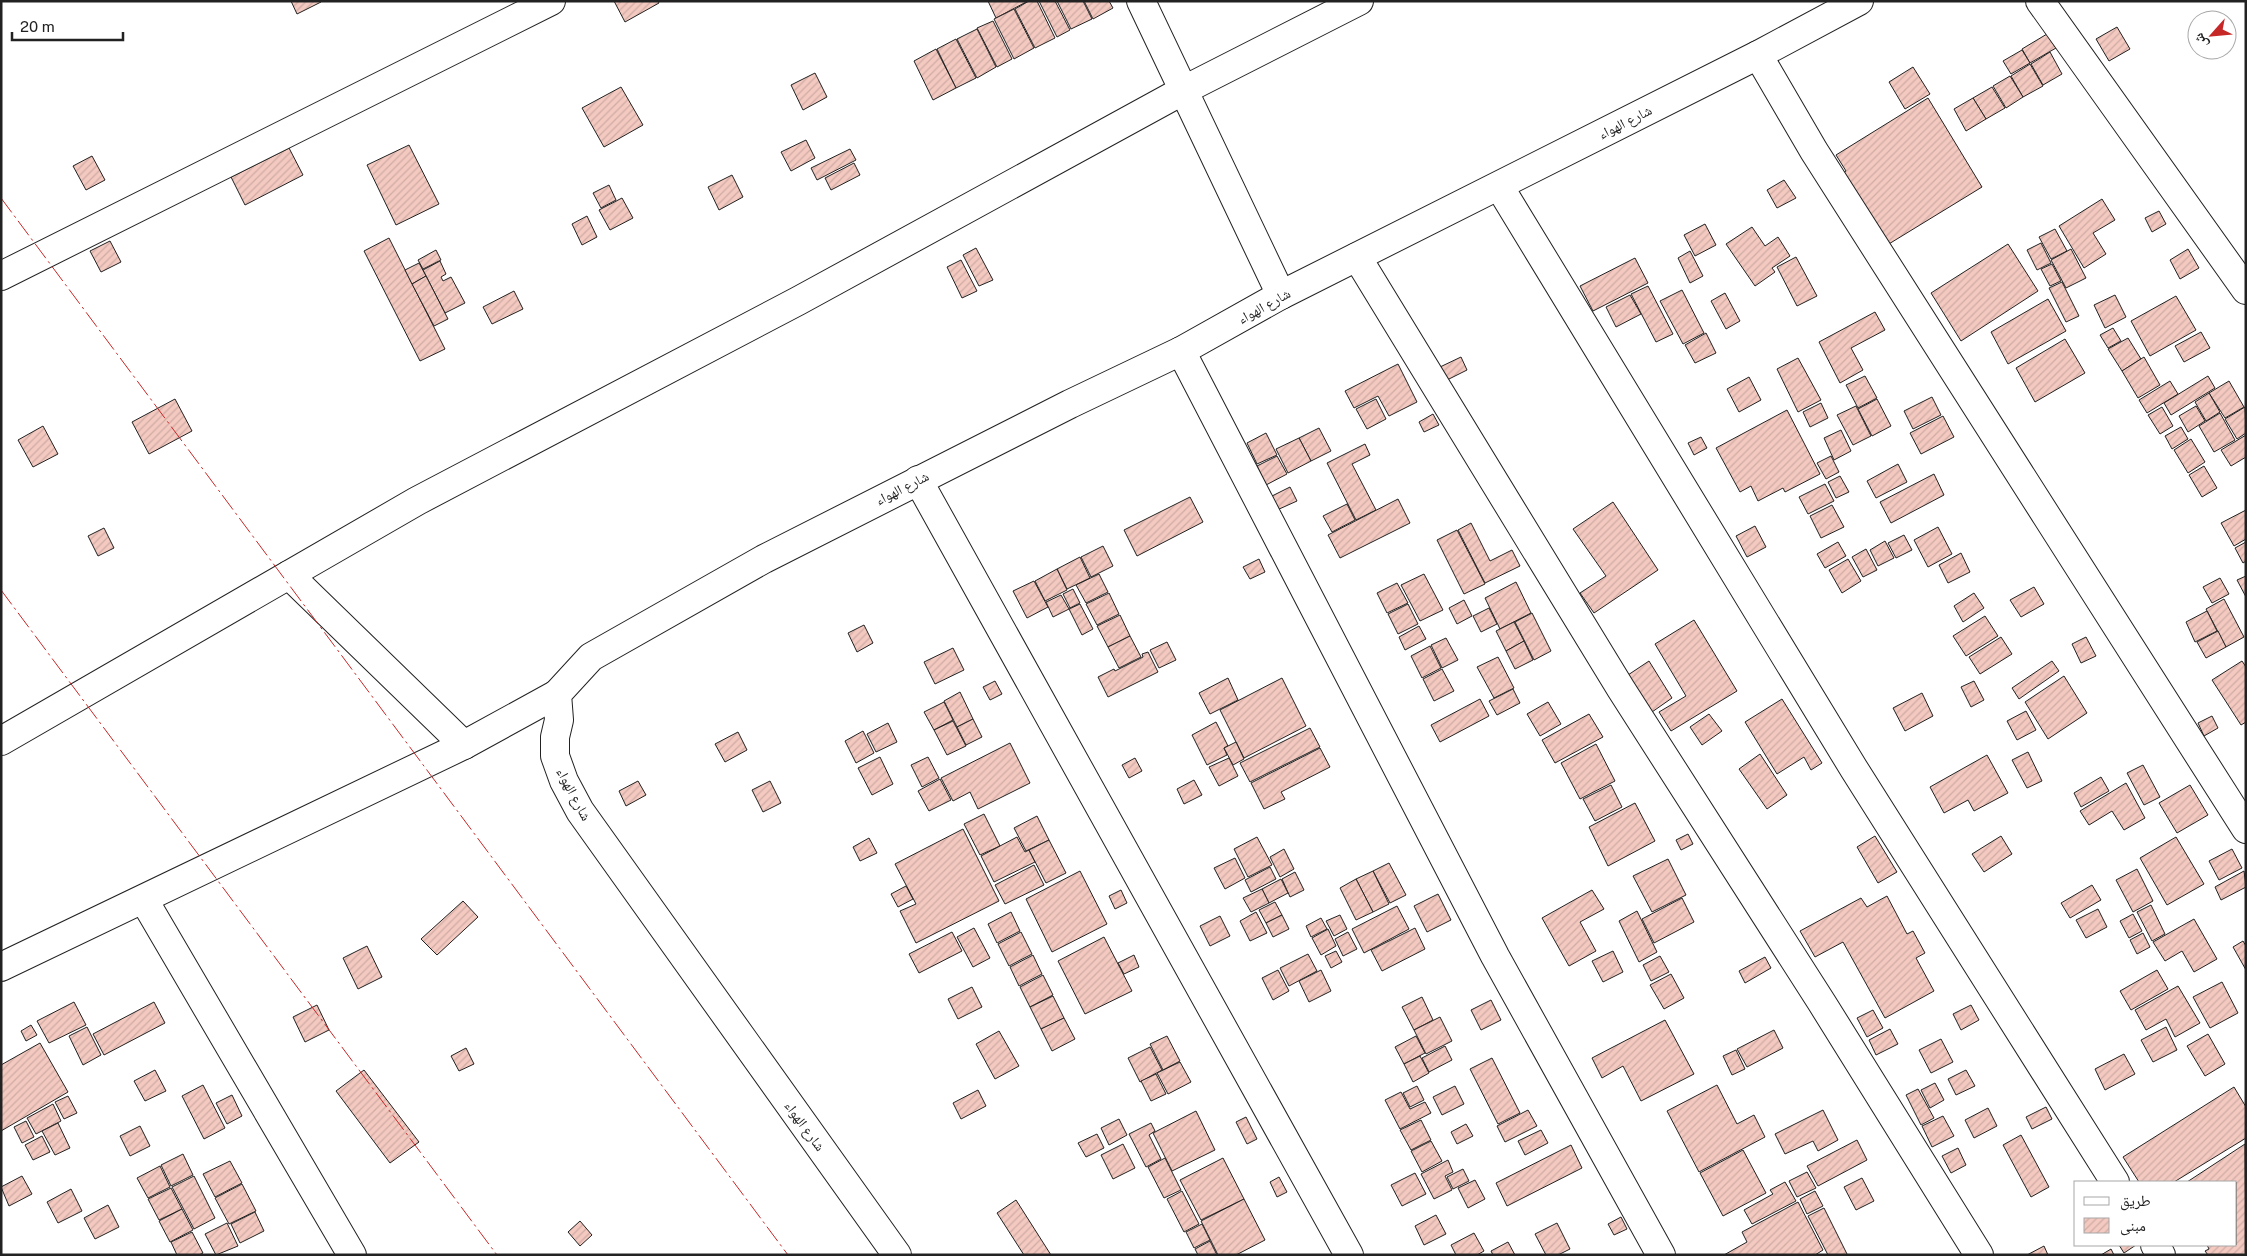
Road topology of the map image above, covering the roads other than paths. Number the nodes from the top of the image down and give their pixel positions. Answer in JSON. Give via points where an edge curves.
{"nodes":[{"id":1,"x":551,"y":1,"type":"edge"},
{"id":2,"x":1141,"y":1,"type":"edge"},
{"id":3,"x":1359,"y":1,"type":"edge"},
{"id":4,"x":1858,"y":1,"type":"edge"},
{"id":5,"x":2040,"y":1,"type":"edge"},
{"id":6,"x":1832,"y":8,"type":"edge"},
{"id":7,"x":1758,"y":55,"type":"junction"},
{"id":8,"x":1184,"y":90,"type":"junction"},
{"id":9,"x":1499,"y":186,"type":"junction"},
{"id":10,"x":1357,"y":257,"type":"junction"},
{"id":11,"x":1,"y":276,"type":"edge"},
{"id":12,"x":2246,"y":290,"type":"edge"},
{"id":13,"x":1281,"y":296,"type":"junction"},
{"id":14,"x":1180,"y":352,"type":"junction"},
{"id":15,"x":918,"y":480,"type":"junction"},
{"id":16,"x":289,"y":575,"type":"junction"},
{"id":17,"x":557,"y":694,"type":"junction"},
{"id":18,"x":1,"y":741,"type":"edge"},
{"id":19,"x":464,"y":745,"type":"junction"},
{"id":20,"x":2246,"y":829,"type":"edge"},
{"id":21,"x":144,"y":900,"type":"junction"},
{"id":22,"x":1,"y":967,"type":"edge"},
{"id":23,"x":2114,"y":1181,"type":"edge"},
{"id":24,"x":352,"y":1255,"type":"edge"},
{"id":25,"x":897,"y":1255,"type":"edge"},
{"id":26,"x":1348,"y":1255,"type":"edge"},
{"id":27,"x":1660,"y":1255,"type":"edge"},
{"id":28,"x":1979,"y":1255,"type":"edge"}],
"edges":[{"from":1,"to":11,"type":"street"},
{"from":2,"to":8,"type":"street"},
{"from":3,"to":8,"type":"street"},
{"from":4,"to":6,"type":"street","name":"شارع الهواء"},
{"from":5,"to":12,"type":"street"},
{"from":6,"to":7,"type":"street","name":"شارع الهواء"},
{"from":7,"to":9,"type":"street","name":"شارع الهواء"},
{"from":7,"to":20,"type":"street","via":[[1819,160]]},
{"from":8,"to":13,"type":"street"},
{"from":8,"to":16,"type":"street","via":[[798,301],[417,501]]},
{"from":9,"to":10,"type":"street","name":"شارع الهواء"},
{"from":9,"to":23,"type":"street","via":[[1854,769]]},
{"from":10,"to":13,"type":"street","name":"شارع الهواء"},
{"from":10,"to":28,"type":"street","via":[[1621,689]]},
{"from":13,"to":14,"type":"street","name":"شارع الهواء"},
{"from":14,"to":15,"type":"street","name":"شارع الهواء"},
{"from":14,"to":27,"type":"street","via":[[1495,956]]},
{"from":15,"to":17,"type":"street","name":"شارع الهواء","via":[[764,559],[590,658]]},
{"from":15,"to":26,"type":"street"},
{"from":16,"to":18,"type":"street"},
{"from":16,"to":19,"type":"street"},
{"from":17,"to":19,"type":"street"},
{"from":17,"to":25,"type":"street","name":"شارع الهواء","via":[[559,720],[554,737],[555,756],[580,811]]},
{"from":19,"to":21,"type":"street"},
{"from":21,"to":22,"type":"street"},
{"from":21,"to":24,"type":"street"}]}
